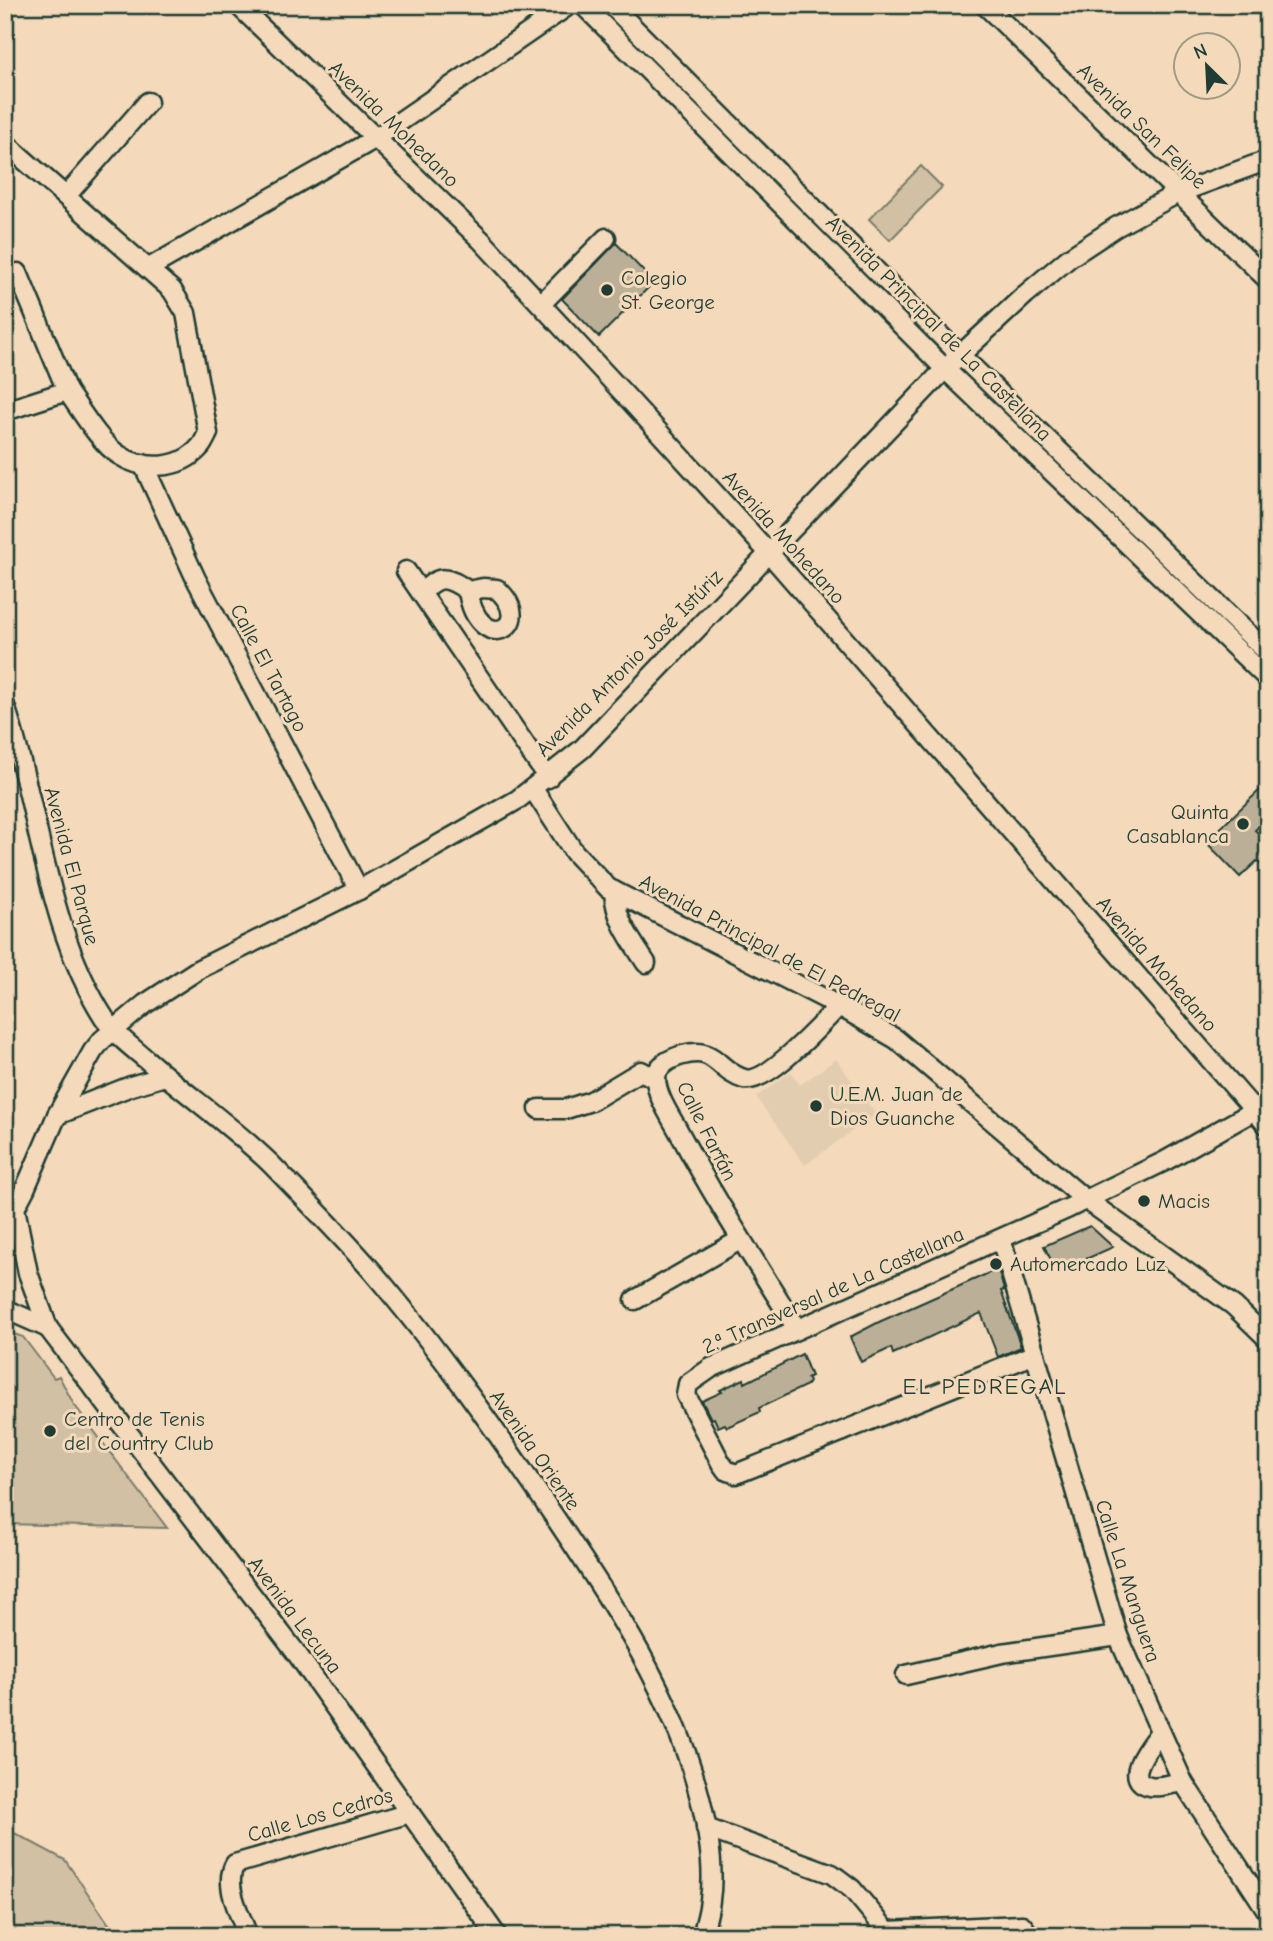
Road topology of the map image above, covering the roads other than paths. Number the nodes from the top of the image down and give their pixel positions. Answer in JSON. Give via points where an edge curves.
{"nodes":[{"id":1,"x":238,"y":5,"type":"edge"},
{"id":2,"x":569,"y":5,"type":"edge"},
{"id":3,"x":583,"y":5,"type":"edge"},
{"id":4,"x":611,"y":5,"type":"edge"},
{"id":5,"x":985,"y":5,"type":"edge"},
{"id":6,"x":148,"y":102,"type":"dead end"},
{"id":7,"x":376,"y":138,"type":"junction"},
{"id":8,"x":5,"y":143,"type":"edge"},
{"id":9,"x":1268,"y":160,"type":"edge"},
{"id":10,"x":1178,"y":193,"type":"junction"},
{"id":11,"x":66,"y":196,"type":"junction"},
{"id":12,"x":606,"y":237,"type":"dead end"},
{"id":13,"x":149,"y":268,"type":"junction"},
{"id":14,"x":18,"y":274,"type":"dead end"},
{"id":15,"x":1268,"y":279,"type":"edge"},
{"id":16,"x":541,"y":304,"type":"junction"},
{"id":17,"x":960,"y":355,"type":"junction"},
{"id":18,"x":945,"y":369,"type":"junction"},
{"id":19,"x":67,"y":391,"type":"junction"},
{"id":20,"x":5,"y":411,"type":"edge"},
{"id":21,"x":143,"y":464,"type":"junction"},
{"id":22,"x":769,"y":553,"type":"junction"},
{"id":23,"x":406,"y":571,"type":"dead end"},
{"id":24,"x":468,"y":591,"type":"dead end"},
{"id":25,"x":422,"y":594,"type":"junction"},
{"id":26,"x":1268,"y":653,"type":"edge"},
{"id":27,"x":1268,"y":679,"type":"edge"},
{"id":28,"x":5,"y":706,"type":"edge"},
{"id":29,"x":540,"y":783,"type":"junction"},
{"id":30,"x":359,"y":890,"type":"junction"},
{"id":31,"x":614,"y":891,"type":"junction"},
{"id":32,"x":646,"y":962,"type":"dead end"},
{"id":33,"x":839,"y":1006,"type":"junction"},
{"id":34,"x":113,"y":1030,"type":"junction"},
{"id":35,"x":165,"y":1076,"type":"junction"},
{"id":36,"x":656,"y":1079,"type":"junction"},
{"id":37,"x":1261,"y":1107,"type":"edge"},
{"id":38,"x":539,"y":1109,"type":"dead end"},
{"id":39,"x":57,"y":1115,"type":"junction"},
{"id":40,"x":1268,"y":1126,"type":"edge"},
{"id":41,"x":1086,"y":1199,"type":"junction"},
{"id":42,"x":10,"y":1214,"type":"edge"},
{"id":43,"x":1001,"y":1239,"type":"junction"},
{"id":44,"x":740,"y":1240,"type":"junction"},
{"id":45,"x":635,"y":1300,"type":"dead end"},
{"id":46,"x":5,"y":1309,"type":"edge"},
{"id":47,"x":48,"y":1328,"type":"junction"},
{"id":48,"x":797,"y":1329,"type":"junction"},
{"id":49,"x":1268,"y":1339,"type":"edge"},
{"id":50,"x":1035,"y":1354,"type":"junction"},
{"id":51,"x":1118,"y":1636,"type":"junction"},
{"id":52,"x":906,"y":1675,"type":"dead end"},
{"id":53,"x":1160,"y":1732,"type":"junction"},
{"id":54,"x":1183,"y":1782,"type":"junction"},
{"id":55,"x":410,"y":1813,"type":"junction"},
{"id":56,"x":706,"y":1828,"type":"junction"},
{"id":57,"x":1268,"y":1912,"type":"edge"},
{"id":58,"x":887,"y":1933,"type":"edge"},
{"id":59,"x":248,"y":1936,"type":"edge"},
{"id":60,"x":497,"y":1936,"type":"edge"},
{"id":61,"x":702,"y":1936,"type":"edge"},
{"id":62,"x":1030,"y":1936,"type":"edge"}],
"edges":[{"from":1,"to":7,"type":"street","name":"Avenida Mohedano"},
{"from":2,"to":7,"type":"street"},
{"from":3,"to":18,"type":"street","name":"Avenida Principal de La Castellana"},
{"from":4,"to":17,"type":"street","name":"Avenida Principal de La Castellana"},
{"from":5,"to":10,"type":"street","name":"Avenida San Felipe"},
{"from":6,"to":11,"type":"street"},
{"from":7,"to":13,"type":"street"},
{"from":7,"to":16,"type":"street","name":"Avenida Mohedano"},
{"from":8,"to":11,"type":"street"},
{"from":9,"to":10,"type":"street","name":"Avenida Antonio José Istúriz"},
{"from":10,"to":15,"type":"street","name":"Avenida San Felipe"},
{"from":10,"to":17,"type":"street","name":"Avenida Antonio José Istúriz","via":[[1069,258]]},
{"from":11,"to":13,"type":"street"},
{"from":12,"to":16,"type":"street"},
{"from":13,"to":21,"type":"street","via":[[172,290],[186,313],[208,433],[200,447],[184,459],[162,467]]},
{"from":14,"to":19,"type":"street"},
{"from":16,"to":22,"type":"street","name":"Avenida Mohedano"},
{"from":17,"to":18,"type":"street","name":"Avenida Antonio José Istúriz"},
{"from":17,"to":26,"type":"street","name":"Avenida Principal de La Castellana"},
{"from":18,"to":22,"type":"street","name":"Avenida Antonio José Istúriz"},
{"from":18,"to":27,"type":"street","name":"Avenida Principal de La Castellana"},
{"from":19,"to":20,"type":"street"},
{"from":19,"to":21,"type":"street","via":[[113,450]]},
{"from":21,"to":30,"type":"street","name":"Calle El Tartago","via":[[196,579]]},
{"from":22,"to":29,"type":"street","name":"Avenida Antonio José Istúriz","via":[[582,749]]},
{"from":22,"to":37,"type":"street","name":"Avenida Mohedano"},
{"from":23,"to":25,"type":"street","name":"Avenida Principal de El Pedregal"},
{"from":24,"to":25,"type":"street","via":[[442,579]]},
{"from":25,"to":29,"type":"street","name":"Avenida Principal de El Pedregal"},
{"from":28,"to":34,"type":"street","name":"Avenida El Parque","via":[[73,955]]},
{"from":29,"to":30,"type":"street","name":"Avenida Antonio José Istúriz"},
{"from":29,"to":31,"type":"street","name":"Avenida Principal de El Pedregal","via":[[574,852]]},
{"from":30,"to":34,"type":"street","name":"Avenida Antonio José Istúriz","via":[[199,969]]},
{"from":31,"to":32,"type":"street","via":[[619,918]]},
{"from":31,"to":33,"type":"street","name":"Avenida Principal de El Pedregal"},
{"from":33,"to":36,"type":"street","name":"Calle Farfán","via":[[781,1061],[754,1079],[744,1079],[706,1053],[698,1053],[664,1064]]},
{"from":33,"to":41,"type":"street","name":"Avenida Principal de El Pedregal","via":[[896,1039]]},
{"from":34,"to":35,"type":"street","name":"Avenida Oriente"},
{"from":34,"to":39,"type":"street","name":"Avenida Antonio José Istúriz","via":[[93,1051]]},
{"from":35,"to":39,"type":"street"},
{"from":35,"to":56,"type":"street","name":"Avenida Oriente","via":[[248,1142],[294,1188],[371,1270],[461,1384],[593,1574],[664,1696],[700,1796]]},
{"from":36,"to":38,"type":"street","via":[[641,1071],[591,1101],[566,1109]]},
{"from":36,"to":44,"type":"street","name":"Calle Farfán","via":[[668,1111]]},
{"from":37,"to":40,"type":"street","name":"Avenida Mohedano"},
{"from":37,"to":41,"type":"street","name":"2.ª Transversal de La Castellana"},
{"from":39,"to":42,"type":"street","name":"Avenida Antonio José Istúriz"},
{"from":41,"to":43,"type":"street","name":"2.ª Transversal de La Castellana"},
{"from":41,"to":49,"type":"street","name":"Avenida Principal de El Pedregal","via":[[1234,1306]]},
{"from":42,"to":47,"type":"street","name":"Avenida Lecuna"},
{"from":43,"to":48,"type":"street","name":"2.ª Transversal de La Castellana"},
{"from":43,"to":50,"type":"street","name":"Calle La Manguera"},
{"from":44,"to":45,"type":"street"},
{"from":44,"to":48,"type":"street","name":"Calle Farfán"},
{"from":46,"to":47,"type":"street","name":"Avenida Lecuna"},
{"from":47,"to":55,"type":"street","name":"Avenida Lecuna","via":[[297,1654]]},
{"from":48,"to":50,"type":"street","name":"2.ª Transversal de La Castellana","via":[[711,1368],[688,1384],[686,1395],[726,1470],[745,1471]]},
{"from":50,"to":51,"type":"street","name":"Calle La Manguera"},
{"from":51,"to":52,"type":"street","via":[[1002,1653]]},
{"from":51,"to":53,"type":"street","name":"Calle La Manguera"},
{"from":53,"to":54,"type":"street","name":"Calle La Manguera"},
{"from":53,"to":54,"type":"street","via":[[1139,1763],[1140,1781],[1148,1786]]},
{"from":54,"to":57,"type":"street","name":"Calle La Manguera"},
{"from":55,"to":59,"type":"street","name":"Calle Los Cedros","via":[[235,1864],[230,1885]]},
{"from":55,"to":60,"type":"street","name":"Avenida Lecuna"},
{"from":56,"to":58,"type":"street","via":[[832,1874],[852,1889]]},
{"from":56,"to":61,"type":"street","name":"Avenida Oriente","via":[[710,1899]]},
{"from":58,"to":62,"type":"street","via":[[1022,1926]]}]}
